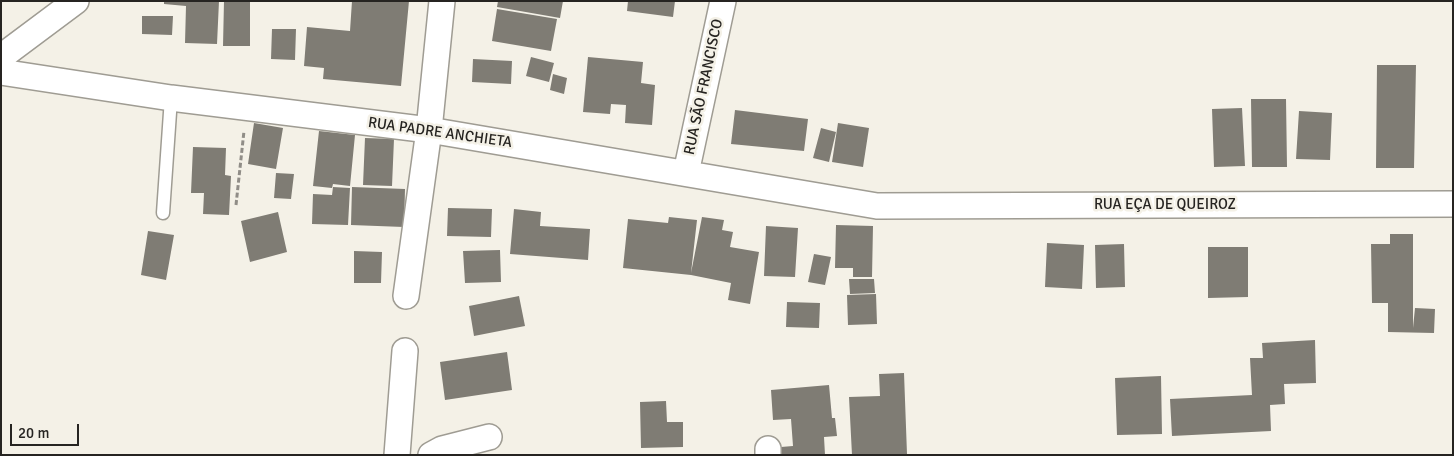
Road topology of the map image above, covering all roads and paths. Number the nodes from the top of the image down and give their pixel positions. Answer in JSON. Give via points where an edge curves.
{"nodes":[{"id":1,"x":76,"y":1,"type":"edge"},
{"id":2,"x":442,"y":1,"type":"edge"},
{"id":3,"x":723,"y":1,"type":"edge"},
{"id":4,"x":1,"y":57,"type":"edge"},
{"id":5,"x":1,"y":72,"type":"edge"},
{"id":6,"x":171,"y":98,"type":"junction"},
{"id":7,"x":246,"y":108,"type":"junction"},
{"id":8,"x":429,"y":130,"type":"junction"},
{"id":9,"x":686,"y":173,"type":"junction"},
{"id":10,"x":1453,"y":204,"type":"edge"},
{"id":11,"x":236,"y":205,"type":"dead end"},
{"id":12,"x":877,"y":206,"type":"joint"},
{"id":13,"x":163,"y":214,"type":"dead end"},
{"id":14,"x":406,"y":296,"type":"dead end"},
{"id":15,"x":405,"y":351,"type":"dead end"},
{"id":16,"x":489,"y":437,"type":"dead end"},
{"id":17,"x":398,"y":455,"type":"edge"},
{"id":18,"x":431,"y":455,"type":"edge"}],
"edges":[{"from":1,"to":4,"type":"street"},
{"from":2,"to":8,"type":"street"},
{"from":3,"to":9,"type":"street","name":"RUA SÃO FRANCISCO"},
{"from":5,"to":6,"type":"street","name":"RUA PADRE ANCHIETA"},
{"from":6,"to":7,"type":"street","name":"RUA PADRE ANCHIETA"},
{"from":6,"to":13,"type":"lane"},
{"from":7,"to":8,"type":"street","name":"RUA PADRE ANCHIETA"},
{"from":7,"to":11,"type":"path"},
{"from":8,"to":9,"type":"street","name":"RUA PADRE ANCHIETA"},
{"from":8,"to":14,"type":"street"},
{"from":9,"to":12,"type":"street","name":"RUA PADRE ANCHIETA"},
{"from":10,"to":12,"type":"street","name":"RUA EÇA DE QUEIROZ"},
{"from":15,"to":17,"type":"street"},
{"from":16,"to":18,"type":"street"}]}
